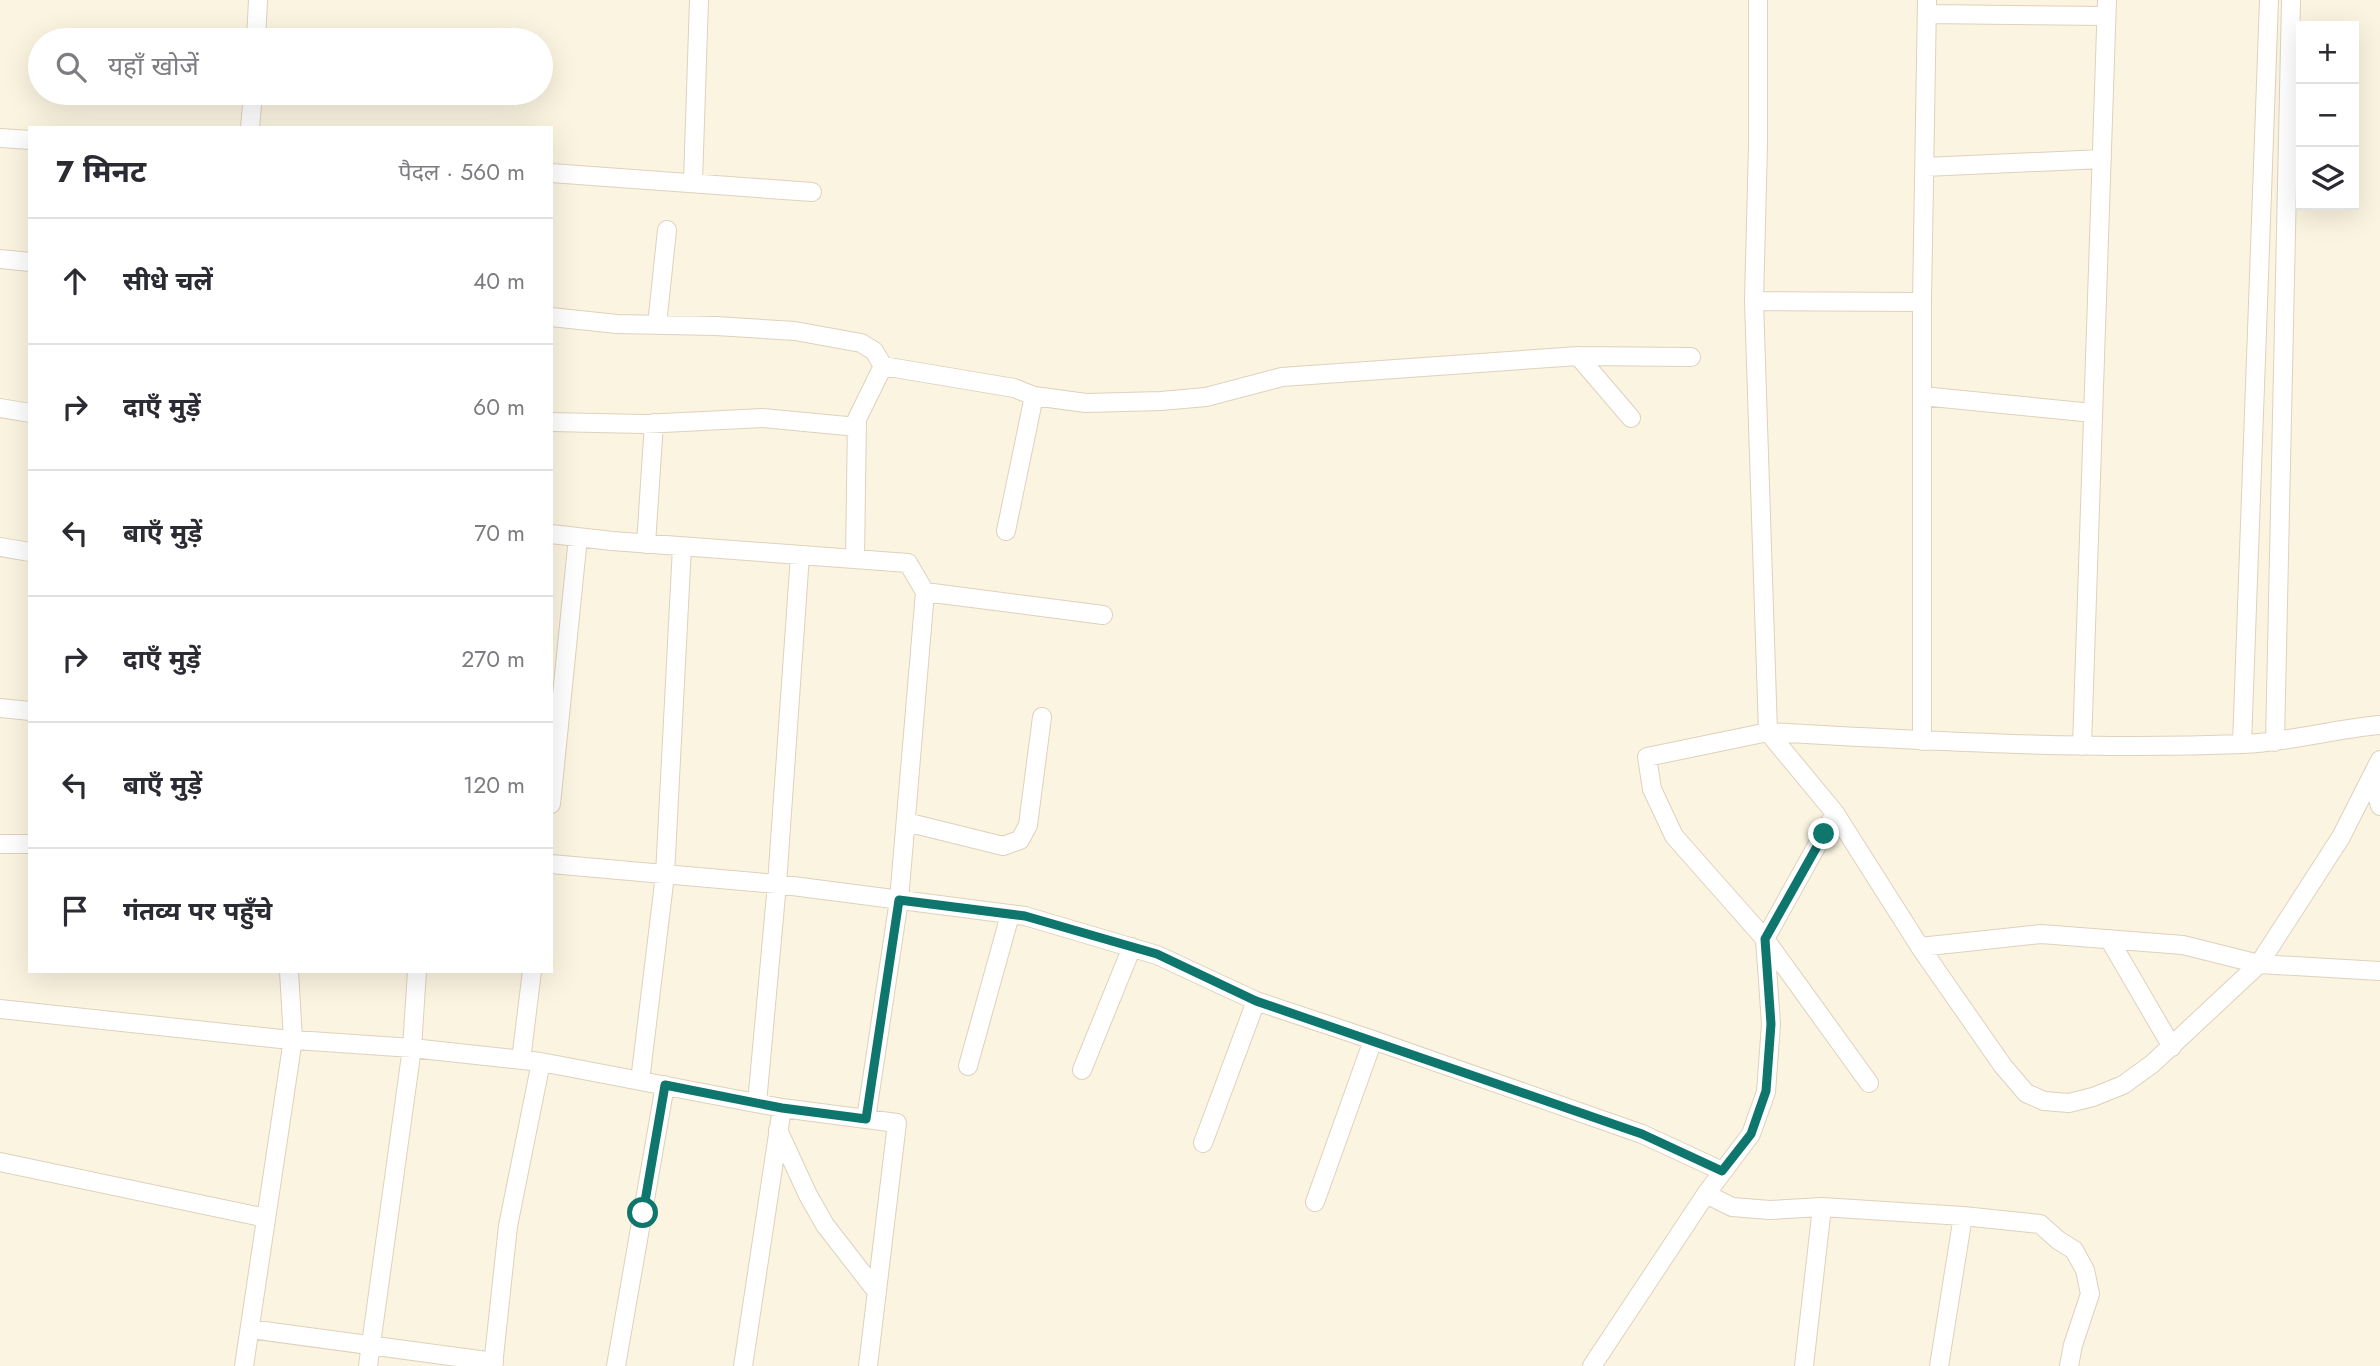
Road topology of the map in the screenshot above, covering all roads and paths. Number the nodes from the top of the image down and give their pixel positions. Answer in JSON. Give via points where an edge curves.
{"nodes":[{"id":1,"x":258,"y":0,"type":"edge"},
{"id":2,"x":699,"y":0,"type":"edge"},
{"id":3,"x":1758,"y":0,"type":"edge"},
{"id":4,"x":2269,"y":0,"type":"edge"},
{"id":5,"x":2291,"y":0,"type":"edge"},
{"id":6,"x":1927,"y":7,"type":"edge"},
{"id":7,"x":2106,"y":8,"type":"edge"},
{"id":8,"x":257,"y":28,"type":"edge"},
{"id":9,"x":252,"y":105,"type":"edge"},
{"id":10,"x":250,"y":126,"type":"edge"},
{"id":11,"x":0,"y":138,"type":"edge"},
{"id":12,"x":28,"y":140,"type":"edge"},
{"id":13,"x":2102,"y":159,"type":"junction"},
{"id":14,"x":1925,"y":167,"type":"junction"},
{"id":15,"x":553,"y":173,"type":"edge"},
{"id":16,"x":693,"y":183,"type":"junction"},
{"id":17,"x":812,"y":192,"type":"dead end"},
{"id":18,"x":667,"y":230,"type":"dead end"},
{"id":19,"x":0,"y":259,"type":"edge"},
{"id":20,"x":28,"y":262,"type":"edge"},
{"id":21,"x":1754,"y":301,"type":"junction"},
{"id":22,"x":1922,"y":302,"type":"junction"},
{"id":23,"x":553,"y":317,"type":"edge"},
{"id":24,"x":657,"y":325,"type":"junction"},
{"id":25,"x":1578,"y":356,"type":"junction"},
{"id":26,"x":1691,"y":357,"type":"dead end"},
{"id":27,"x":883,"y":366,"type":"junction"},
{"id":28,"x":1034,"y":396,"type":"junction"},
{"id":29,"x":1922,"y":396,"type":"junction"},
{"id":30,"x":0,"y":408,"type":"edge"},
{"id":31,"x":28,"y":413,"type":"edge"},
{"id":32,"x":2094,"y":413,"type":"junction"},
{"id":33,"x":1631,"y":418,"type":"dead end"},
{"id":34,"x":553,"y":422,"type":"edge"},
{"id":35,"x":654,"y":423,"type":"junction"},
{"id":36,"x":857,"y":427,"type":"junction"},
{"id":37,"x":1006,"y":531,"type":"dead end"},
{"id":38,"x":553,"y":534,"type":"edge"},
{"id":39,"x":578,"y":537,"type":"junction"},
{"id":40,"x":646,"y":544,"type":"junction"},
{"id":41,"x":0,"y":547,"type":"edge"},
{"id":42,"x":682,"y":547,"type":"junction"},
{"id":43,"x":28,"y":552,"type":"edge"},
{"id":44,"x":800,"y":555,"type":"junction"},
{"id":45,"x":855,"y":559,"type":"junction"},
{"id":46,"x":925,"y":592,"type":"junction"},
{"id":47,"x":1103,"y":615,"type":"dead end"},
{"id":48,"x":0,"y":708,"type":"edge"},
{"id":49,"x":28,"y":711,"type":"edge"},
{"id":50,"x":1042,"y":717,"type":"dead end"},
{"id":51,"x":2380,"y":725,"type":"edge"},
{"id":52,"x":1768,"y":732,"type":"junction"},
{"id":53,"x":1922,"y":741,"type":"junction"},
{"id":54,"x":2275,"y":742,"type":"junction"},
{"id":55,"x":2242,"y":744,"type":"junction"},
{"id":56,"x":2082,"y":746,"type":"junction"},
{"id":57,"x":2376,"y":768,"type":"edge"},
{"id":58,"x":553,"y":784,"type":"edge"},
{"id":59,"x":2379,"y":799,"type":"edge"},
{"id":60,"x":1835,"y":813,"type":"junction"},
{"id":61,"x":906,"y":822,"type":"junction"},
{"id":62,"x":0,"y":844,"type":"edge"},
{"id":63,"x":28,"y":844,"type":"edge"},
{"id":64,"x":553,"y":864,"type":"edge"},
{"id":65,"x":665,"y":876,"type":"junction"},
{"id":66,"x":777,"y":884,"type":"junction"},
{"id":67,"x":899,"y":900,"type":"junction"},
{"id":68,"x":1010,"y":915,"type":"junction"},
{"id":69,"x":1765,"y":939,"type":"junction"},
{"id":70,"x":2109,"y":939,"type":"junction"},
{"id":71,"x":1132,"y":947,"type":"junction"},
{"id":72,"x":1920,"y":947,"type":"junction"},
{"id":73,"x":2259,"y":964,"type":"junction"},
{"id":74,"x":2380,"y":971,"type":"edge"},
{"id":75,"x":289,"y":973,"type":"edge"},
{"id":76,"x":417,"y":973,"type":"edge"},
{"id":77,"x":532,"y":973,"type":"edge"},
{"id":78,"x":1256,"y":1001,"type":"junction"},
{"id":79,"x":0,"y":1009,"type":"edge"},
{"id":80,"x":293,"y":1040,"type":"junction"},
{"id":81,"x":1373,"y":1040,"type":"junction"},
{"id":82,"x":2172,"y":1047,"type":"junction"},
{"id":83,"x":412,"y":1048,"type":"junction"},
{"id":84,"x":521,"y":1060,"type":"junction"},
{"id":85,"x":541,"y":1062,"type":"junction"},
{"id":86,"x":968,"y":1066,"type":"dead end"},
{"id":87,"x":1082,"y":1070,"type":"dead end"},
{"id":88,"x":640,"y":1081,"type":"junction"},
{"id":89,"x":1869,"y":1083,"type":"dead end"},
{"id":90,"x":665,"y":1085,"type":"junction"},
{"id":91,"x":757,"y":1103,"type":"junction"},
{"id":92,"x":782,"y":1108,"type":"junction"},
{"id":93,"x":866,"y":1119,"type":"junction"},
{"id":94,"x":778,"y":1130,"type":"junction"},
{"id":95,"x":1203,"y":1143,"type":"dead end"},
{"id":96,"x":0,"y":1162,"type":"edge"},
{"id":97,"x":1722,"y":1171,"type":"junction"},
{"id":98,"x":1706,"y":1194,"type":"junction"},
{"id":99,"x":1315,"y":1202,"type":"dead end"},
{"id":100,"x":1822,"y":1207,"type":"junction"},
{"id":101,"x":1963,"y":1216,"type":"junction"},
{"id":102,"x":266,"y":1218,"type":"junction"},
{"id":103,"x":877,"y":1292,"type":"junction"},
{"id":104,"x":250,"y":1329,"type":"junction"},
{"id":105,"x":371,"y":1346,"type":"junction"},
{"id":106,"x":494,"y":1364,"type":"edge"},
{"id":107,"x":244,"y":1366,"type":"edge"},
{"id":108,"x":368,"y":1366,"type":"edge"},
{"id":109,"x":616,"y":1366,"type":"edge"},
{"id":110,"x":743,"y":1366,"type":"edge"},
{"id":111,"x":868,"y":1366,"type":"edge"},
{"id":112,"x":1592,"y":1366,"type":"edge"},
{"id":113,"x":1804,"y":1366,"type":"edge"},
{"id":114,"x":1939,"y":1366,"type":"edge"},
{"id":115,"x":2069,"y":1366,"type":"edge"}],
"edges":[{"from":1,"to":8,"type":"street"},
{"from":2,"to":16,"type":"street"},
{"from":3,"to":21,"type":"street"},
{"from":4,"to":55,"type":"street"},
{"from":5,"to":54,"type":"street"},
{"from":6,"to":7,"type":"street"},
{"from":6,"to":14,"type":"street"},
{"from":7,"to":13,"type":"street"},
{"from":9,"to":10,"type":"street"},
{"from":11,"to":12,"type":"street"},
{"from":13,"to":14,"type":"street"},
{"from":13,"to":32,"type":"street"},
{"from":14,"to":22,"type":"street"},
{"from":15,"to":16,"type":"street"},
{"from":16,"to":17,"type":"street"},
{"from":18,"to":24,"type":"street"},
{"from":19,"to":20,"type":"street"},
{"from":21,"to":22,"type":"street"},
{"from":21,"to":52,"type":"street"},
{"from":22,"to":29,"type":"street"},
{"from":23,"to":24,"type":"street"},
{"from":24,"to":27,"type":"street","via":[[795,331],[844,339],[874,351]]},
{"from":25,"to":26,"type":"street"},
{"from":25,"to":28,"type":"street","via":[[1282,377],[1206,397],[1161,401],[1086,403]]},
{"from":25,"to":33,"type":"street"},
{"from":27,"to":28,"type":"street","via":[[1014,387]]},
{"from":27,"to":36,"type":"street"},
{"from":28,"to":37,"type":"street"},
{"from":29,"to":32,"type":"street"},
{"from":29,"to":53,"type":"street"},
{"from":30,"to":31,"type":"street"},
{"from":32,"to":56,"type":"street"},
{"from":34,"to":35,"type":"street"},
{"from":35,"to":36,"type":"street","via":[[763,418]]},
{"from":35,"to":40,"type":"street"},
{"from":36,"to":45,"type":"street"},
{"from":38,"to":39,"type":"street"},
{"from":39,"to":40,"type":"street"},
{"from":39,"to":58,"type":"street"},
{"from":40,"to":42,"type":"street"},
{"from":41,"to":43,"type":"street"},
{"from":42,"to":44,"type":"street"},
{"from":42,"to":65,"type":"street"},
{"from":44,"to":45,"type":"street"},
{"from":44,"to":66,"type":"street"},
{"from":45,"to":46,"type":"street","via":[[908,563]]},
{"from":46,"to":47,"type":"street"},
{"from":46,"to":61,"type":"street"},
{"from":48,"to":49,"type":"street"},
{"from":50,"to":61,"type":"street","via":[[1028,825],[1020,840],[1003,846]]},
{"from":51,"to":54,"type":"street"},
{"from":52,"to":53,"type":"street"},
{"from":52,"to":60,"type":"street"},
{"from":52,"to":69,"type":"street","via":[[1647,757],[1652,789],[1674,836]]},
{"from":53,"to":56,"type":"street"},
{"from":54,"to":55,"type":"street"},
{"from":55,"to":56,"type":"street"},
{"from":57,"to":59,"type":"street"},
{"from":57,"to":73,"type":"street","via":[[2341,837]]},
{"from":60,"to":69,"type":"street"},
{"from":60,"to":72,"type":"street"},
{"from":61,"to":67,"type":"street"},
{"from":62,"to":63,"type":"street"},
{"from":64,"to":65,"type":"street"},
{"from":65,"to":66,"type":"street"},
{"from":65,"to":88,"type":"street"},
{"from":66,"to":67,"type":"street"},
{"from":66,"to":91,"type":"street"},
{"from":67,"to":68,"type":"street"},
{"from":67,"to":93,"type":"street"},
{"from":68,"to":71,"type":"street"},
{"from":68,"to":86,"type":"street"},
{"from":69,"to":89,"type":"street"},
{"from":69,"to":97,"type":"street","via":[[1771,1024],[1766,1091],[1751,1134]]},
{"from":70,"to":72,"type":"street","via":[[2041,934]]},
{"from":70,"to":73,"type":"street","via":[[2183,945]]},
{"from":70,"to":82,"type":"street"},
{"from":71,"to":78,"type":"street","via":[[1157,954]]},
{"from":71,"to":87,"type":"street"},
{"from":72,"to":82,"type":"street","via":[[2003,1066],[2026,1093],[2044,1101],[2068,1103],[2113,1089]]},
{"from":73,"to":74,"type":"street"},
{"from":73,"to":82,"type":"street"},
{"from":75,"to":80,"type":"street"},
{"from":76,"to":83,"type":"street"},
{"from":77,"to":84,"type":"street"},
{"from":78,"to":81,"type":"street"},
{"from":78,"to":95,"type":"street"},
{"from":79,"to":80,"type":"street"},
{"from":80,"to":83,"type":"street"},
{"from":80,"to":102,"type":"street"},
{"from":81,"to":97,"type":"street","via":[[1642,1134]]},
{"from":81,"to":99,"type":"street"},
{"from":83,"to":84,"type":"street"},
{"from":83,"to":105,"type":"street"},
{"from":84,"to":85,"type":"street"},
{"from":85,"to":88,"type":"street"},
{"from":85,"to":106,"type":"street","via":[[508,1226]]},
{"from":88,"to":90,"type":"street"},
{"from":90,"to":91,"type":"street"},
{"from":90,"to":109,"type":"street"},
{"from":91,"to":92,"type":"street"},
{"from":92,"to":93,"type":"street"},
{"from":92,"to":94,"type":"street"},
{"from":93,"to":103,"type":"street","via":[[897,1123]]},
{"from":94,"to":103,"type":"street","via":[[825,1225]]},
{"from":94,"to":110,"type":"street"},
{"from":96,"to":102,"type":"street"},
{"from":97,"to":98,"type":"street"},
{"from":98,"to":100,"type":"street","via":[[1732,1207]]},
{"from":98,"to":112,"type":"street"},
{"from":100,"to":101,"type":"street"},
{"from":100,"to":113,"type":"street"},
{"from":101,"to":114,"type":"street"},
{"from":101,"to":115,"type":"street","via":[[2040,1224],[2074,1250],[2085,1270],[2090,1294]]},
{"from":102,"to":104,"type":"street"},
{"from":103,"to":111,"type":"street"},
{"from":104,"to":105,"type":"street"},
{"from":104,"to":107,"type":"street"},
{"from":105,"to":106,"type":"street"},
{"from":105,"to":108,"type":"street"}]}
